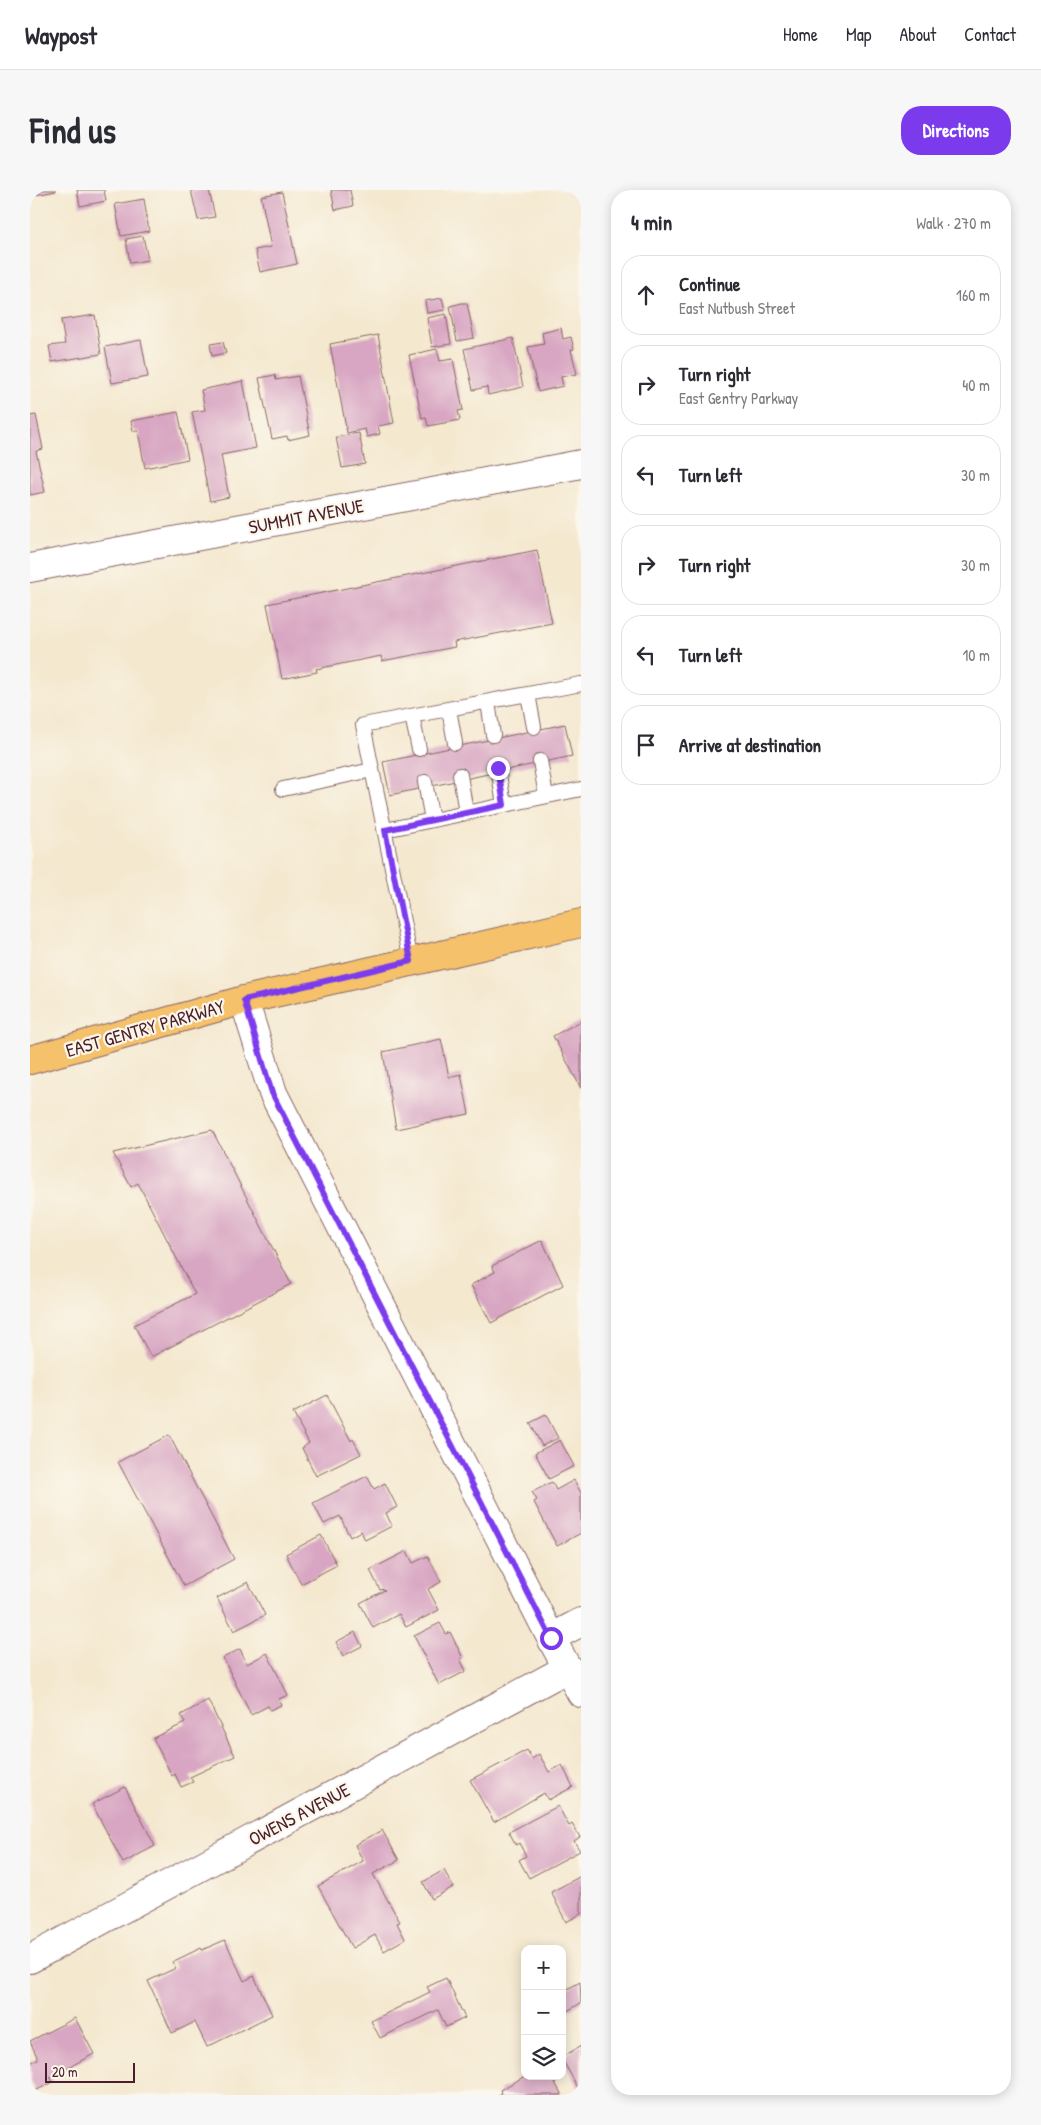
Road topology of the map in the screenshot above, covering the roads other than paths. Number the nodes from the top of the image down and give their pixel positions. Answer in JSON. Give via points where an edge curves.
{"nodes":[{"id":1,"x":581,"y":464,"type":"edge"},
{"id":2,"x":30,"y":568,"type":"edge"},
{"id":3,"x":581,"y":684,"type":"edge"},
{"id":4,"x":528,"y":694,"type":"junction"},
{"id":5,"x":488,"y":702,"type":"junction"},
{"id":6,"x":449,"y":709,"type":"junction"},
{"id":7,"x":412,"y":716,"type":"junction"},
{"id":8,"x":534,"y":727,"type":"dead end"},
{"id":9,"x":493,"y":735,"type":"dead end"},
{"id":10,"x":455,"y":743,"type":"dead end"},
{"id":11,"x":419,"y":749,"type":"dead end"},
{"id":12,"x":540,"y":761,"type":"dead end"},
{"id":13,"x":498,"y":768,"type":"dead end"},
{"id":14,"x":372,"y":770,"type":"junction"},
{"id":15,"x":460,"y":775,"type":"dead end"},
{"id":16,"x":425,"y":782,"type":"dead end"},
{"id":17,"x":284,"y":788,"type":"dead end"},
{"id":18,"x":581,"y":789,"type":"edge"},
{"id":19,"x":546,"y":796,"type":"junction"},
{"id":20,"x":504,"y":805,"type":"junction"},
{"id":21,"x":466,"y":814,"type":"junction"},
{"id":22,"x":432,"y":820,"type":"junction"},
{"id":23,"x":385,"y":830,"type":"junction"},
{"id":24,"x":581,"y":922,"type":"edge"},
{"id":25,"x":411,"y":961,"type":"junction"},
{"id":26,"x":244,"y":1000,"type":"junction"},
{"id":27,"x":30,"y":1060,"type":"edge"},
{"id":28,"x":581,"y":1622,"type":"edge"},
{"id":29,"x":551,"y":1638,"type":"junction"},
{"id":30,"x":568,"y":1668,"type":"junction"},
{"id":31,"x":581,"y":1693,"type":"edge"},
{"id":32,"x":30,"y":1959,"type":"edge"}],
"edges":[{"from":1,"to":2,"type":"street","name":"SUMMIT AVENUE"},
{"from":3,"to":4,"type":"lane"},
{"from":4,"to":5,"type":"lane"},
{"from":4,"to":8,"type":"lane"},
{"from":5,"to":6,"type":"lane"},
{"from":5,"to":9,"type":"lane"},
{"from":6,"to":7,"type":"lane"},
{"from":6,"to":10,"type":"lane"},
{"from":7,"to":11,"type":"lane"},
{"from":7,"to":14,"type":"lane","via":[[363,725]]},
{"from":12,"to":19,"type":"lane"},
{"from":13,"to":20,"type":"lane"},
{"from":14,"to":17,"type":"lane"},
{"from":14,"to":23,"type":"lane"},
{"from":15,"to":21,"type":"lane"},
{"from":16,"to":22,"type":"lane"},
{"from":18,"to":19,"type":"lane"},
{"from":19,"to":20,"type":"lane"},
{"from":20,"to":21,"type":"lane"},
{"from":21,"to":22,"type":"lane"},
{"from":22,"to":23,"type":"lane"},
{"from":23,"to":25,"type":"lane"},
{"from":24,"to":25,"type":"main road","name":"EAST GENTRY PARKWAY"},
{"from":25,"to":26,"type":"main road","name":"EAST GENTRY PARKWAY"},
{"from":26,"to":27,"type":"main road","name":"EAST GENTRY PARKWAY"},
{"from":26,"to":29,"type":"street","via":[[272,1093]]},
{"from":28,"to":29,"type":"street"},
{"from":29,"to":30,"type":"street"},
{"from":30,"to":31,"type":"street"},
{"from":30,"to":32,"type":"street","name":"OWENS AVENUE"}]}
